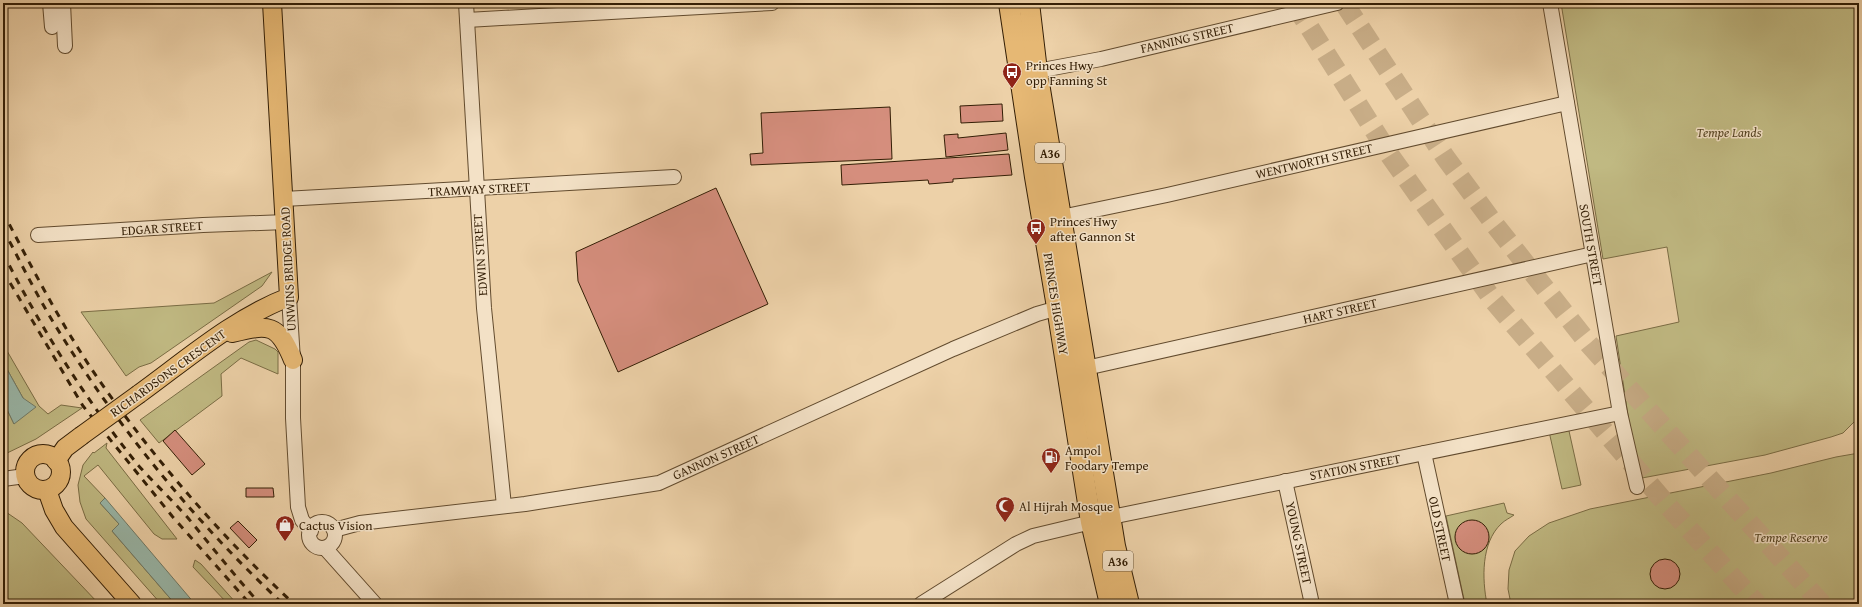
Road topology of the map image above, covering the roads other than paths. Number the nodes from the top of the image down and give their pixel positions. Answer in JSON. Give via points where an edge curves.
{"nodes":[{"id":1,"x":50,"y":3,"type":"edge"},
{"id":2,"x":63,"y":3,"type":"edge"},
{"id":3,"x":272,"y":3,"type":"edge"},
{"id":4,"x":466,"y":3,"type":"edge"},
{"id":5,"x":772,"y":3,"type":"edge"},
{"id":6,"x":1009,"y":3,"type":"edge"},
{"id":7,"x":1029,"y":3,"type":"edge"},
{"id":8,"x":1337,"y":3,"type":"edge"},
{"id":9,"x":1550,"y":3,"type":"edge"},
{"id":10,"x":467,"y":20,"type":"junction"},
{"id":11,"x":52,"y":26,"type":"dead end"},
{"id":12,"x":65,"y":46,"type":"dead end"},
{"id":13,"x":1037,"y":71,"type":"junction"},
{"id":14,"x":1567,"y":103,"type":"junction"},
{"id":15,"x":674,"y":177,"type":"dead end"},
{"id":16,"x":476,"y":189,"type":"junction"},
{"id":17,"x":284,"y":199,"type":"junction"},
{"id":18,"x":1061,"y":217,"type":"junction"},
{"id":19,"x":286,"y":222,"type":"junction"},
{"id":20,"x":38,"y":235,"type":"dead end"},
{"id":21,"x":1593,"y":254,"type":"junction"},
{"id":22,"x":289,"y":297,"type":"junction"},
{"id":23,"x":1066,"y":305,"type":"junction"},
{"id":24,"x":220,"y":336,"type":"junction"},
{"id":25,"x":293,"y":360,"type":"junction"},
{"id":26,"x":1086,"y":368,"type":"junction"},
{"id":27,"x":1620,"y":413,"type":"junction"},
{"id":28,"x":1424,"y":453,"type":"junction"},
{"id":29,"x":56,"y":461,"type":"junction"},
{"id":30,"x":25,"y":476,"type":"junction"},
{"id":31,"x":3,"y":479,"type":"edge"},
{"id":32,"x":1285,"y":481,"type":"junction"},
{"id":33,"x":1637,"y":487,"type":"dead end"},
{"id":34,"x":47,"y":490,"type":"junction"},
{"id":35,"x":504,"y":506,"type":"junction"},
{"id":36,"x":1110,"y":517,"type":"junction"},
{"id":37,"x":1090,"y":522,"type":"junction"},
{"id":38,"x":334,"y":530,"type":"junction"},
{"id":39,"x":311,"y":531,"type":"junction"},
{"id":40,"x":325,"y":548,"type":"junction"},
{"id":41,"x":132,"y":604,"type":"edge"},
{"id":42,"x":375,"y":604,"type":"edge"},
{"id":43,"x":920,"y":604,"type":"edge"},
{"id":44,"x":1110,"y":604,"type":"edge"},
{"id":45,"x":1129,"y":604,"type":"edge"},
{"id":46,"x":1312,"y":604,"type":"edge"},
{"id":47,"x":1457,"y":604,"type":"edge"}],
"edges":[{"from":1,"to":11,"type":"street"},
{"from":2,"to":12,"type":"street"},
{"from":3,"to":17,"type":"main road","name":"UNWINS BRIDGE ROAD"},
{"from":4,"to":10,"type":"street","name":"EDWIN STREET"},
{"from":5,"to":10,"type":"street"},
{"from":6,"to":23,"type":"highway","name":"PRINCES HIGHWAY","number":"A36","via":[[1034,177]]},
{"from":7,"to":13,"type":"highway","name":"PRINCES HIGHWAY","number":"A36"},
{"from":8,"to":13,"type":"street","name":"FANNING STREET","via":[[1100,59]]},
{"from":9,"to":14,"type":"street","name":"SOUTH STREET"},
{"from":10,"to":16,"type":"street","name":"EDWIN STREET"},
{"from":13,"to":18,"type":"highway","name":"PRINCES HIGHWAY","number":"A36"},
{"from":14,"to":18,"type":"street","name":"WENTWORTH STREET"},
{"from":14,"to":21,"type":"street","name":"SOUTH STREET"},
{"from":15,"to":16,"type":"street","name":"TRAMWAY STREET"},
{"from":16,"to":17,"type":"street","name":"TRAMWAY STREET"},
{"from":16,"to":35,"type":"street","name":"EDWIN STREET","via":[[484,308]]},
{"from":17,"to":19,"type":"main road","name":"UNWINS BRIDGE ROAD"},
{"from":18,"to":23,"type":"highway","name":"PRINCES HIGHWAY","number":"A36"},
{"from":19,"to":20,"type":"street","name":"EDGAR STREET"},
{"from":19,"to":22,"type":"main road","name":"UNWINS BRIDGE ROAD"},
{"from":21,"to":26,"type":"street","name":"HART STREET"},
{"from":21,"to":27,"type":"street","name":"SOUTH STREET"},
{"from":22,"to":24,"type":"main road","name":"RICHARDSONS CRESCENT","via":[[264,308]]},
{"from":22,"to":25,"type":"street","name":"UNWINS BRIDGE ROAD"},
{"from":23,"to":26,"type":"highway","name":"PRINCES HIGHWAY","number":"A36"},
{"from":23,"to":35,"type":"street","name":"GANNON STREET","via":[[1037,314],[953,349],[659,483]]},
{"from":23,"to":37,"type":"highway","name":"PRINCES HIGHWAY","number":"A36"},
{"from":24,"to":25,"type":"main road","via":[[255,328],[268,328],[283,337]]},
{"from":24,"to":29,"type":"main road","name":"RICHARDSONS CRESCENT","bridge":true,"via":[[65,448]]},
{"from":25,"to":39,"type":"street","name":"UNWINS BRIDGE ROAD","via":[[298,507],[302,520]]},
{"from":26,"to":36,"type":"highway","name":"PRINCES HIGHWAY","number":"A36"},
{"from":27,"to":28,"type":"street","name":"STATION STREET"},
{"from":27,"to":33,"type":"street","name":"SOUTH STREET"},
{"from":28,"to":32,"type":"street","name":"STATION STREET"},
{"from":28,"to":47,"type":"street","name":"OLD STREET"},
{"from":29,"to":30,"type":"main road","via":[[46,455],[35,456],[27,464]]},
{"from":29,"to":34,"type":"main road","via":[[60,477],[57,483]]},
{"from":30,"to":31,"type":"street"},
{"from":30,"to":34,"type":"main road","via":[[36,489]]},
{"from":32,"to":36,"type":"street","name":"STATION STREET"},
{"from":32,"to":46,"type":"street","name":"YOUNG STREET"},
{"from":34,"to":41,"type":"main road","via":[[64,527]]},
{"from":35,"to":38,"type":"street","name":"GANNON STREET","via":[[360,523]]},
{"from":36,"to":37,"type":"street","name":"STATION STREET"},
{"from":36,"to":45,"type":"highway","name":"PRINCES HIGHWAY","number":"A36"},
{"from":37,"to":43,"type":"street","name":"STATION STREET","via":[[1033,536],[1016,544]]},
{"from":37,"to":44,"type":"highway","name":"PRINCES HIGHWAY","number":"A36"},
{"from":38,"to":39,"type":"street","via":[[322,522],[315,525]]},
{"from":38,"to":40,"type":"street","via":[[334,541]]},
{"from":39,"to":40,"type":"street","via":[[310,538],[314,545]]},
{"from":40,"to":42,"type":"street"}]}
